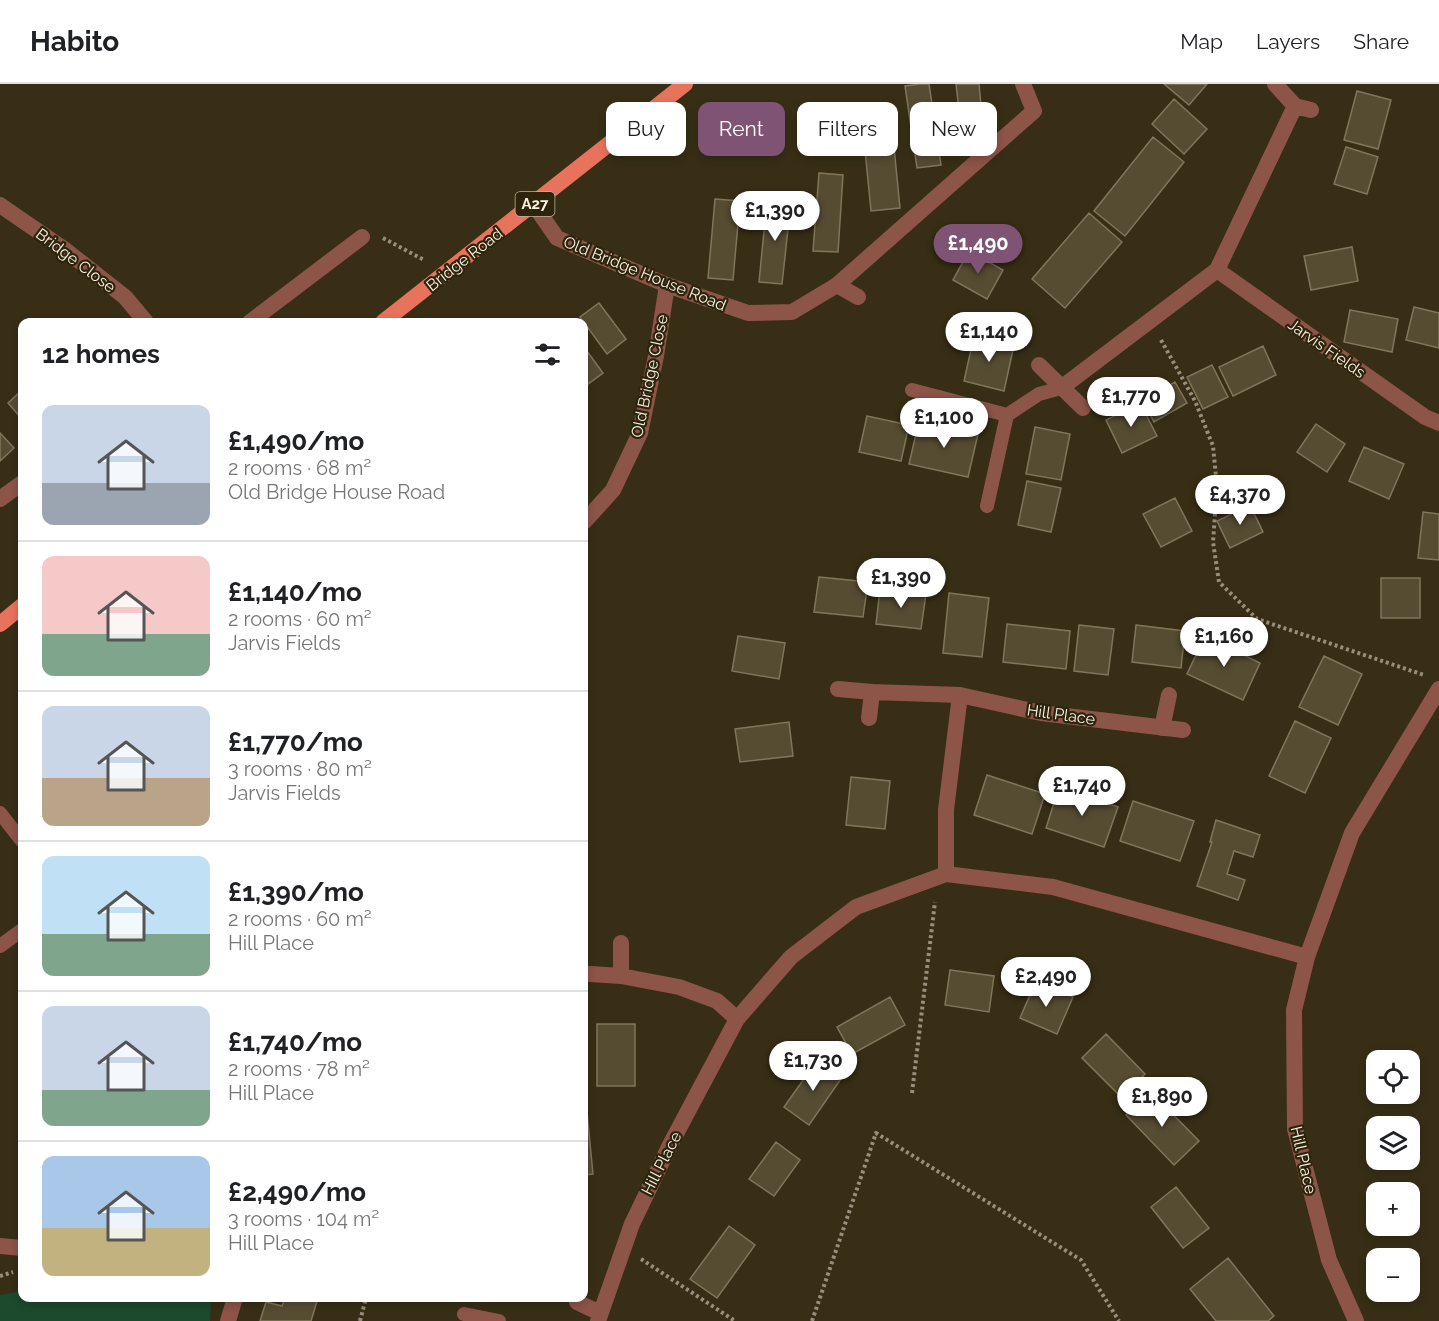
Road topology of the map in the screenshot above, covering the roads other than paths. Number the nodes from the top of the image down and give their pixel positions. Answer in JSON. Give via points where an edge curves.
{"nodes":[{"id":1,"x":685,"y":84,"type":"edge"},
{"id":2,"x":1023,"y":84,"type":"edge"},
{"id":3,"x":1275,"y":84,"type":"edge"},
{"id":4,"x":0,"y":205,"type":"edge"},
{"id":5,"x":534,"y":205,"type":"junction"},
{"id":6,"x":362,"y":237,"type":"road end"},
{"id":7,"x":1217,"y":270,"type":"junction"},
{"id":8,"x":667,"y":285,"type":"junction"},
{"id":9,"x":837,"y":285,"type":"junction"},
{"id":10,"x":858,"y":297,"type":"dead end"},
{"id":11,"x":143,"y":318,"type":"edge"},
{"id":12,"x":255,"y":318,"type":"edge"},
{"id":13,"x":388,"y":318,"type":"edge"},
{"id":14,"x":1039,"y":366,"type":"dead end"},
{"id":15,"x":1061,"y":388,"type":"junction"},
{"id":16,"x":912,"y":390,"type":"dead end"},
{"id":17,"x":1083,"y":408,"type":"dead end"},
{"id":18,"x":1007,"y":414,"type":"junction"},
{"id":19,"x":1439,"y":423,"type":"edge"},
{"id":20,"x":18,"y":486,"type":"edge"},
{"id":21,"x":0,"y":500,"type":"edge"},
{"id":22,"x":987,"y":506,"type":"dead end"},
{"id":23,"x":588,"y":518,"type":"edge"},
{"id":24,"x":18,"y":609,"type":"edge"},
{"id":25,"x":0,"y":624,"type":"edge"},
{"id":26,"x":1433,"y":682,"type":"edge"},
{"id":27,"x":838,"y":688,"type":"dead end"},
{"id":28,"x":872,"y":692,"type":"junction"},
{"id":29,"x":960,"y":695,"type":"junction"},
{"id":30,"x":1169,"y":695,"type":"dead end"},
{"id":31,"x":869,"y":718,"type":"dead end"},
{"id":32,"x":1162,"y":728,"type":"junction"},
{"id":33,"x":1183,"y":730,"type":"dead end"},
{"id":34,"x":0,"y":813,"type":"edge"},
{"id":35,"x":18,"y":836,"type":"edge"},
{"id":36,"x":942,"y":875,"type":"junction"},
{"id":37,"x":18,"y":933,"type":"edge"},
{"id":38,"x":621,"y":943,"type":"dead end"},
{"id":39,"x":0,"y":946,"type":"edge"},
{"id":40,"x":1307,"y":957,"type":"junction"},
{"id":41,"x":590,"y":974,"type":"dead end"},
{"id":42,"x":621,"y":976,"type":"junction"},
{"id":43,"x":737,"y":1020,"type":"junction"},
{"id":44,"x":0,"y":1246,"type":"edge"},
{"id":45,"x":18,"y":1248,"type":"edge"},
{"id":46,"x":234,"y":1302,"type":"edge"},
{"id":47,"x":577,"y":1302,"type":"dead end"},
{"id":48,"x":464,"y":1314,"type":"dead end"},
{"id":49,"x":599,"y":1317,"type":"edge"},
{"id":50,"x":228,"y":1321,"type":"edge"},
{"id":51,"x":499,"y":1321,"type":"edge"},
{"id":52,"x":1356,"y":1321,"type":"edge"}],
"edges":[{"from":1,"to":5,"type":"main road","name":"Bridge Road","number":"A27"},
{"from":2,"to":9,"type":"street","name":"Old Bridge House Road","via":[[1034,111]]},
{"from":3,"to":7,"type":"street","via":[[1303,108]]},
{"from":4,"to":11,"type":"street","name":"Bridge Close","via":[[125,297]]},
{"from":5,"to":8,"type":"street","name":"Old Bridge House Road","via":[[557,238]]},
{"from":5,"to":13,"type":"main road","name":"Bridge Road","number":"A27"},
{"from":6,"to":12,"type":"street"},
{"from":7,"to":15,"type":"street"},
{"from":7,"to":19,"type":"street","name":"Jarvis Fields","via":[[1425,417]]},
{"from":8,"to":9,"type":"street","name":"Old Bridge House Road","via":[[748,313],[792,312]]},
{"from":8,"to":23,"type":"street","name":"Old Bridge Close","via":[[640,433],[613,490]]},
{"from":9,"to":10,"type":"street"},
{"from":14,"to":15,"type":"street"},
{"from":15,"to":17,"type":"street"},
{"from":15,"to":18,"type":"lane","via":[[1039,394]]},
{"from":16,"to":18,"type":"lane"},
{"from":18,"to":22,"type":"lane"},
{"from":20,"to":21,"type":"street"},
{"from":24,"to":25,"type":"main road"},
{"from":26,"to":40,"type":"street","name":"Hill Place","via":[[1352,833]]},
{"from":27,"to":28,"type":"street","name":"Hill Place"},
{"from":28,"to":29,"type":"street","name":"Hill Place"},
{"from":28,"to":31,"type":"street"},
{"from":29,"to":32,"type":"street","name":"Hill Place","via":[[1041,713]]},
{"from":29,"to":36,"type":"street"},
{"from":30,"to":32,"type":"street"},
{"from":32,"to":33,"type":"street","name":"Hill Place"},
{"from":34,"to":35,"type":"lane"},
{"from":36,"to":40,"type":"street","name":"Hill Place","via":[[1053,887]]},
{"from":36,"to":43,"type":"street","name":"Hill Place","via":[[856,907],[791,957]]},
{"from":37,"to":39,"type":"lane"},
{"from":38,"to":42,"type":"street"},
{"from":40,"to":52,"type":"street","name":"Hill Place","via":[[1294,1010],[1295,1129],[1329,1260]]},
{"from":41,"to":42,"type":"street"},
{"from":42,"to":43,"type":"street","via":[[679,987],[717,1001]]},
{"from":43,"to":49,"type":"street","name":"Hill Place","via":[[632,1224]]},
{"from":44,"to":45,"type":"street"},
{"from":46,"to":50,"type":"street"},
{"from":47,"to":49,"type":"street","name":"Hill Place"},
{"from":48,"to":51,"type":"lane"}]}
